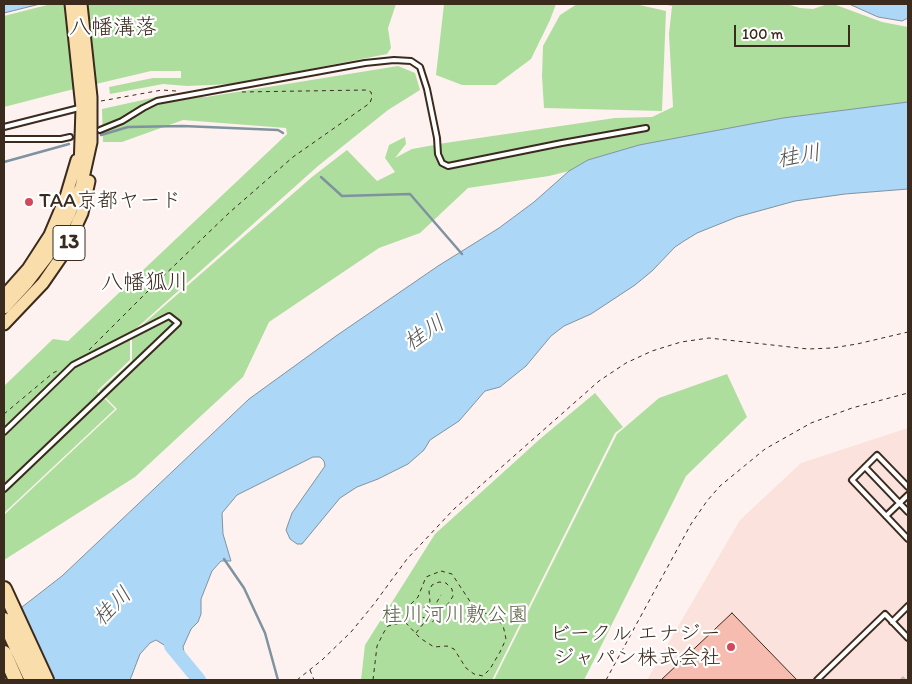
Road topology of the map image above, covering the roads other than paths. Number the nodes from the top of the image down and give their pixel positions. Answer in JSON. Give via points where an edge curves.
{"nodes":[{"id":1,"x":71,"y":4,"type":"edge"},
{"id":2,"x":81,"y":4,"type":"edge"},
{"id":3,"x":88,"y":101,"type":"junction"},
{"id":4,"x":4,"y":127,"type":"edge"},
{"id":5,"x":646,"y":128,"type":"dead end"},
{"id":6,"x":100,"y":130,"type":"dead end"},
{"id":7,"x":70,"y":137,"type":"dead end"},
{"id":8,"x":4,"y":139,"type":"edge"},
{"id":9,"x":86,"y":143,"type":"junction"},
{"id":10,"x":4,"y":296,"type":"edge"},
{"id":11,"x":4,"y":308,"type":"edge"},
{"id":12,"x":4,"y":324,"type":"edge"},
{"id":13,"x":4,"y":432,"type":"edge"},
{"id":14,"x":865,"y":467,"type":"junction"},
{"id":15,"x":908,"y":487,"type":"edge"},
{"id":16,"x":4,"y":489,"type":"edge"},
{"id":17,"x":908,"y":495,"type":"edge"},
{"id":18,"x":899,"y":502,"type":"junction"},
{"id":19,"x":908,"y":512,"type":"edge"},
{"id":20,"x":886,"y":516,"type":"junction"},
{"id":21,"x":908,"y":529,"type":"edge"},
{"id":22,"x":904,"y":534,"type":"junction"},
{"id":23,"x":908,"y":539,"type":"edge"},
{"id":24,"x":904,"y":544,"type":"dead end"},
{"id":25,"x":4,"y":589,"type":"edge"},
{"id":26,"x":908,"y":606,"type":"edge"},
{"id":27,"x":4,"y":620,"type":"edge"},
{"id":28,"x":892,"y":622,"type":"junction"},
{"id":29,"x":908,"y":638,"type":"edge"},
{"id":30,"x":4,"y":653,"type":"edge"},
{"id":31,"x":16,"y":680,"type":"edge"},
{"id":32,"x":32,"y":680,"type":"edge"},
{"id":33,"x":46,"y":680,"type":"edge"},
{"id":34,"x":817,"y":680,"type":"edge"}],
"edges":[{"from":1,"to":3,"type":"main road","number":"13"},
{"from":2,"to":3,"type":"main road","number":"13"},
{"from":3,"to":4,"type":"lane"},
{"from":3,"to":9,"type":"main road","number":"13"},
{"from":5,"to":6,"type":"lane","via":[[448,166],[442,163],[438,154],[428,89],[420,66],[411,61],[394,60],[157,101]]},
{"from":7,"to":8,"type":"lane"},
{"from":9,"to":10,"type":"main road","number":"13","via":[[50,235],[28,269]]},
{"from":9,"to":11,"type":"main road","number":"13","via":[[74,203],[47,257]]},
{"from":9,"to":12,"type":"main road","number":"13","via":[[88,188],[74,234],[43,283]]},
{"from":13,"to":16,"type":"lane","via":[[73,365],[169,316],[178,323]]},
{"from":14,"to":15,"type":"lane","via":[[877,455]]},
{"from":14,"to":18,"type":"lane"},
{"from":14,"to":20,"type":"lane","via":[[852,480]]},
{"from":17,"to":18,"type":"lane"},
{"from":18,"to":19,"type":"lane"},
{"from":18,"to":20,"type":"lane"},
{"from":20,"to":22,"type":"lane"},
{"from":21,"to":22,"type":"lane"},
{"from":22,"to":23,"type":"lane"},
{"from":23,"to":24,"type":"lane"},
{"from":25,"to":33,"type":"highway"},
{"from":26,"to":28,"type":"lane"},
{"from":27,"to":32,"type":"highway"},
{"from":28,"to":29,"type":"lane"},
{"from":28,"to":34,"type":"lane","via":[[885,614]]},
{"from":30,"to":31,"type":"highway"}]}
